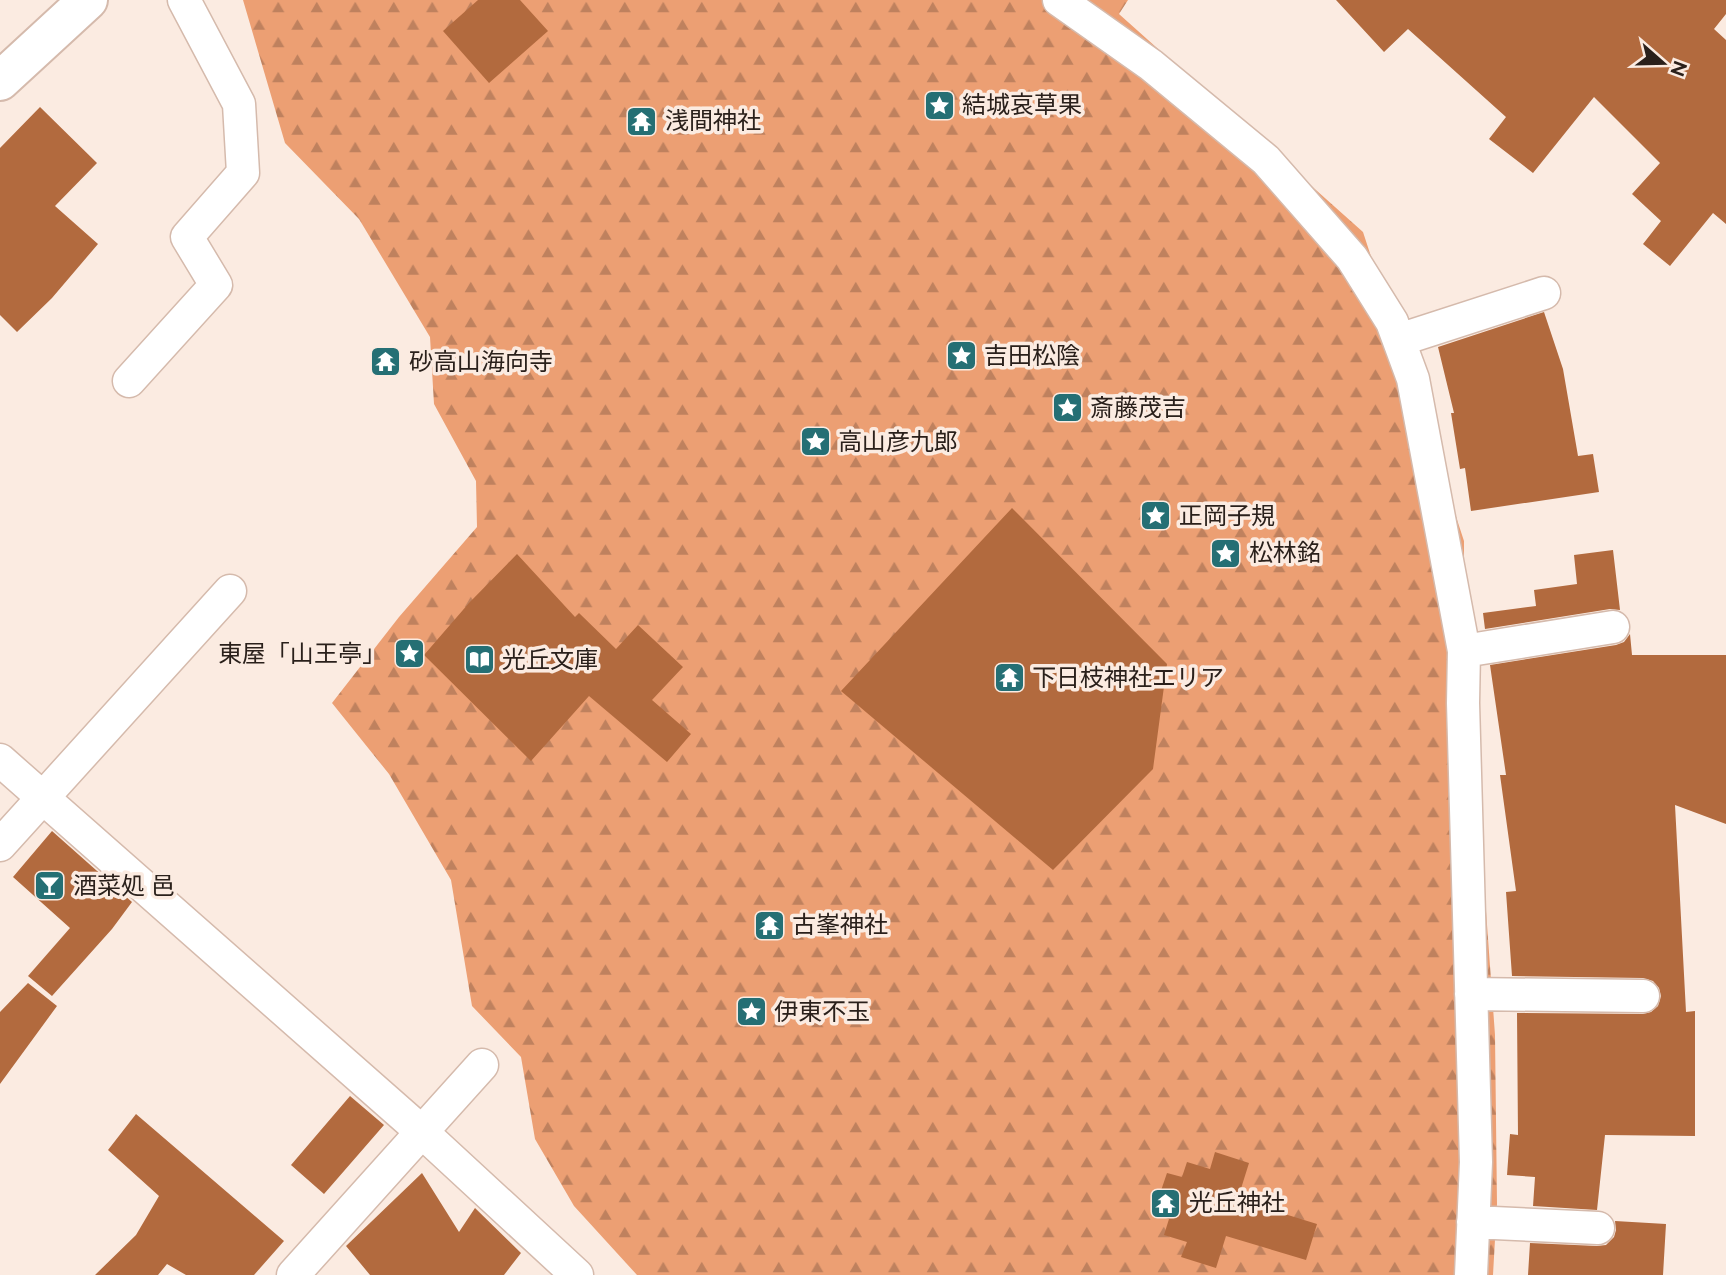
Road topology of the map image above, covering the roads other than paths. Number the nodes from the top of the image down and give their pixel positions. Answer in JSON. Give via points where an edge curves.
{"nodes":[{"id":1,"x":88,"y":0,"type":"edge"},
{"id":2,"x":184,"y":0,"type":"edge"},
{"id":3,"x":1059,"y":0,"type":"edge"},
{"id":4,"x":0,"y":81,"type":"edge"},
{"id":5,"x":1544,"y":293,"type":"dead end"},
{"id":6,"x":1399,"y":340,"type":"junction"},
{"id":7,"x":129,"y":381,"type":"dead end"},
{"id":8,"x":230,"y":591,"type":"dead end"},
{"id":9,"x":1614,"y":627,"type":"dead end"},
{"id":10,"x":1464,"y":650,"type":"junction"},
{"id":11,"x":0,"y":760,"type":"edge"},
{"id":12,"x":41,"y":798,"type":"junction"},
{"id":13,"x":0,"y":845,"type":"edge"},
{"id":14,"x":1471,"y":994,"type":"junction"},
{"id":15,"x":1643,"y":996,"type":"dead end"},
{"id":16,"x":482,"y":1065,"type":"dead end"},
{"id":17,"x":422,"y":1132,"type":"junction"},
{"id":18,"x":1473,"y":1222,"type":"junction"},
{"id":19,"x":1598,"y":1228,"type":"dead end"},
{"id":20,"x":293,"y":1275,"type":"edge"},
{"id":21,"x":577,"y":1275,"type":"edge"},
{"id":22,"x":1471,"y":1275,"type":"edge"}],
"edges":[{"from":1,"to":4,"type":"street"},
{"from":2,"to":7,"type":"street","via":[[239,104],[243,173],[187,237],[216,285]]},
{"from":3,"to":6,"type":"street","via":[[1151,65],[1266,160],[1352,258]]},
{"from":5,"to":6,"type":"street"},
{"from":6,"to":10,"type":"street","via":[[1413,379]]},
{"from":8,"to":12,"type":"street"},
{"from":9,"to":10,"type":"street"},
{"from":10,"to":14,"type":"street"},
{"from":11,"to":12,"type":"street"},
{"from":12,"to":13,"type":"street"},
{"from":12,"to":17,"type":"street"},
{"from":14,"to":15,"type":"street"},
{"from":14,"to":18,"type":"street","via":[[1476,1162]]},
{"from":16,"to":17,"type":"street"},
{"from":17,"to":20,"type":"street"},
{"from":17,"to":21,"type":"street"},
{"from":18,"to":19,"type":"street"},
{"from":18,"to":22,"type":"street"}]}
